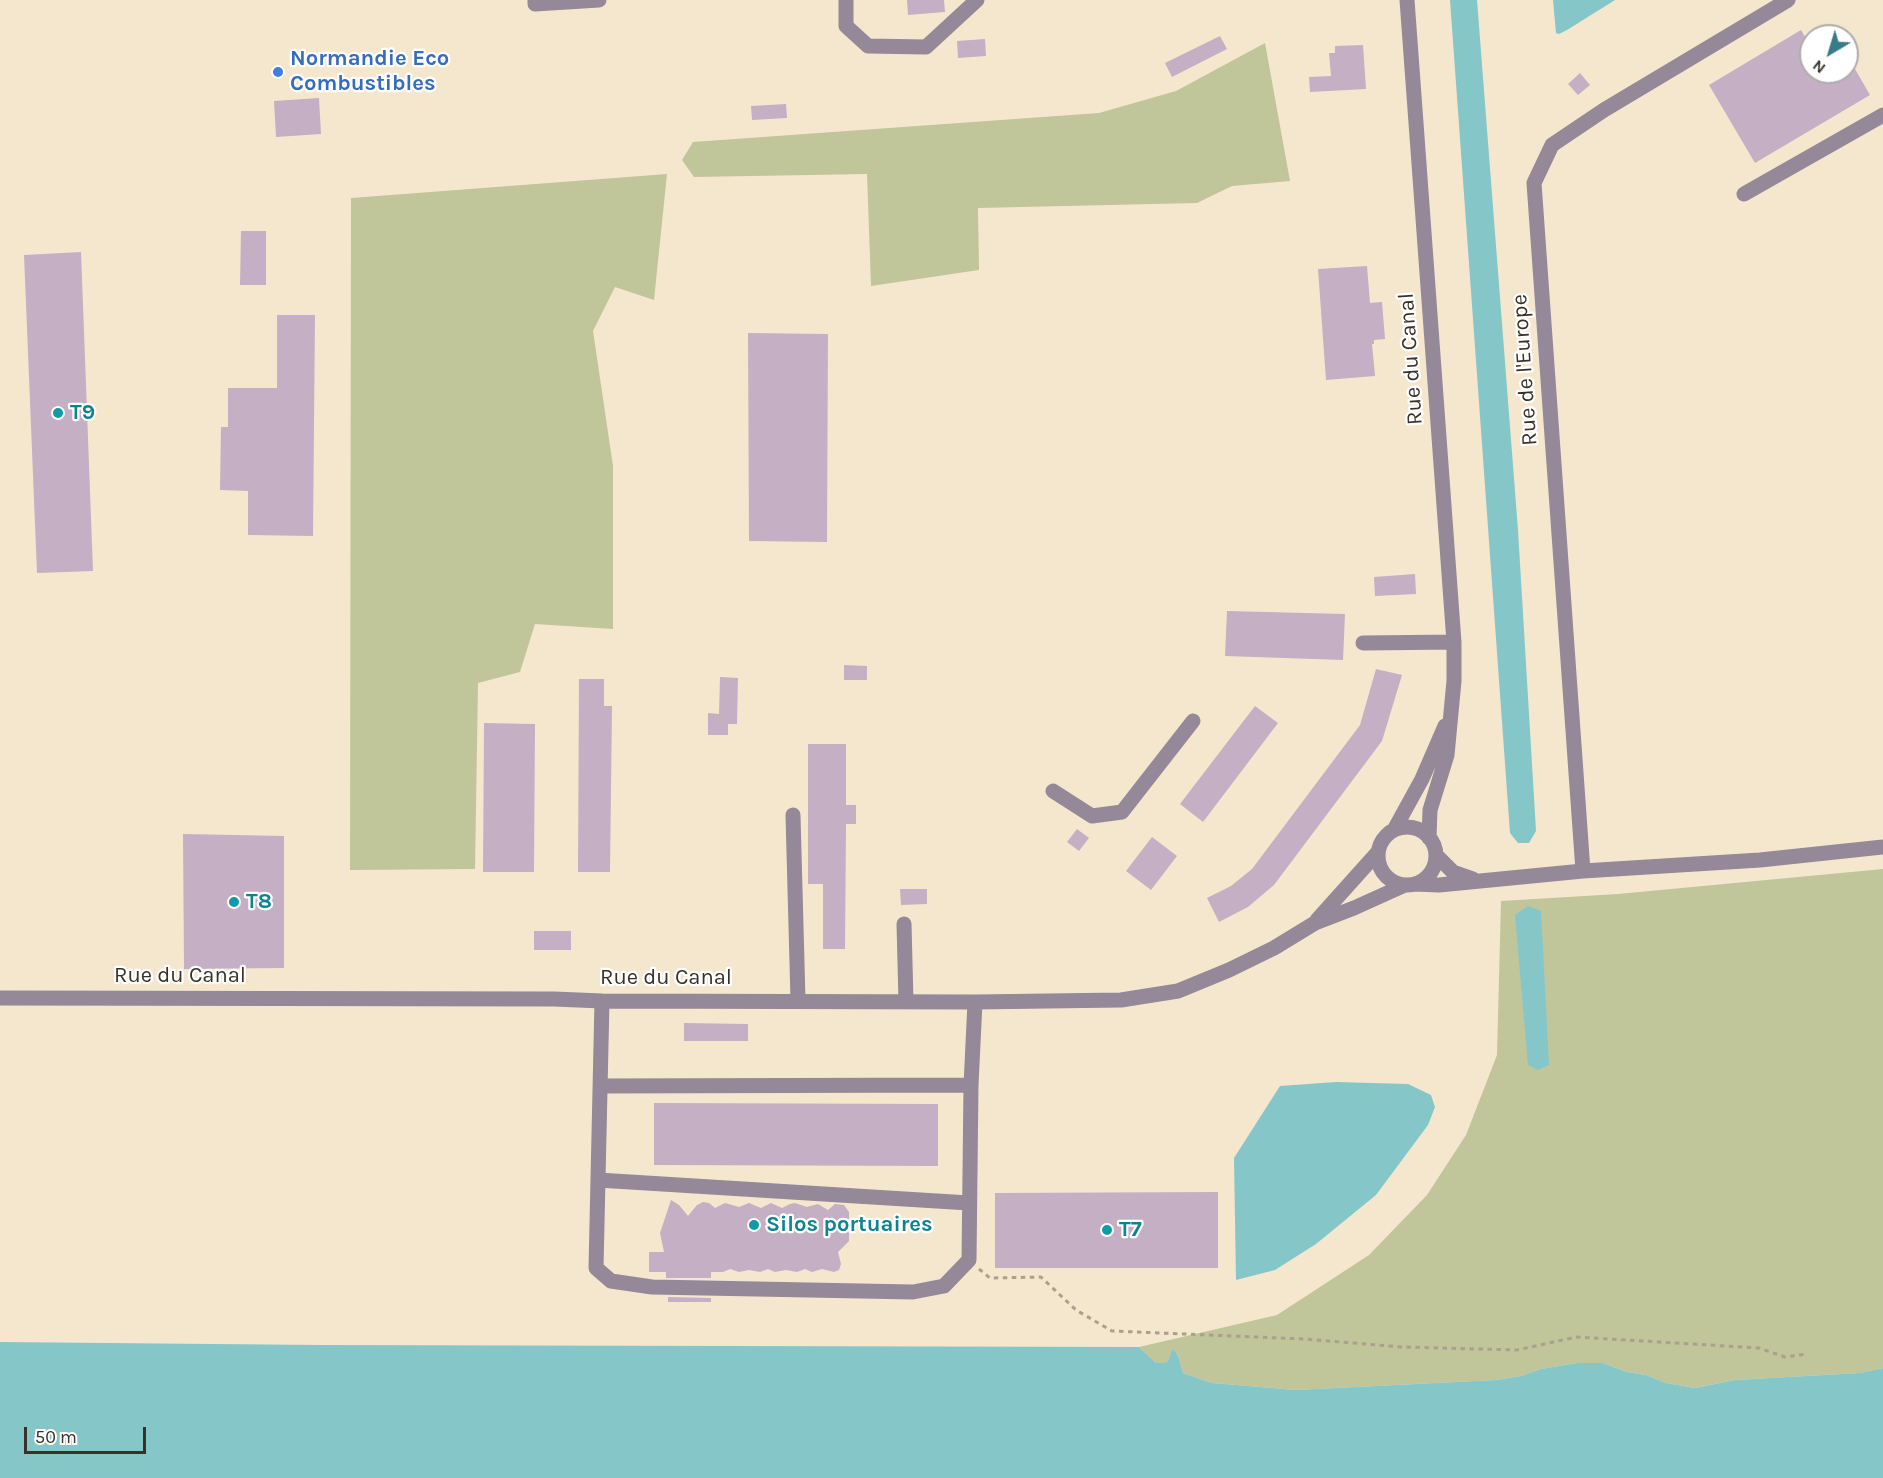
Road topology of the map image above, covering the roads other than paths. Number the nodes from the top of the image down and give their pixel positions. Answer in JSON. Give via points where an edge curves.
{"nodes":[{"id":1,"x":535,"y":0,"type":"edge"},
{"id":2,"x":599,"y":0,"type":"edge"},
{"id":3,"x":846,"y":0,"type":"edge"},
{"id":4,"x":977,"y":0,"type":"edge"},
{"id":5,"x":1407,"y":0,"type":"edge"},
{"id":6,"x":1788,"y":0,"type":"edge"},
{"id":7,"x":1883,"y":115,"type":"edge"},
{"id":8,"x":1744,"y":194,"type":"dead end"},
{"id":9,"x":1454,"y":642,"type":"junction"},
{"id":10,"x":1364,"y":643,"type":"dead end"},
{"id":11,"x":1450,"y":715,"type":"junction"},
{"id":12,"x":1193,"y":721,"type":"dead end"},
{"id":13,"x":1053,"y":791,"type":"dead end"},
{"id":14,"x":793,"y":815,"type":"dead end"},
{"id":15,"x":1394,"y":830,"type":"junction"},
{"id":16,"x":1429,"y":838,"type":"junction"},
{"id":17,"x":1883,"y":847,"type":"edge"},
{"id":18,"x":1378,"y":852,"type":"junction"},
{"id":19,"x":1436,"y":855,"type":"junction"},
{"id":20,"x":1583,"y":871,"type":"junction"},
{"id":21,"x":1478,"y":880,"type":"junction"},
{"id":22,"x":1410,"y":885,"type":"junction"},
{"id":23,"x":1315,"y":923,"type":"junction"},
{"id":24,"x":904,"y":924,"type":"dead end"},
{"id":25,"x":0,"y":998,"type":"edge"},
{"id":26,"x":798,"y":1000,"type":"junction"},
{"id":27,"x":906,"y":1000,"type":"junction"},
{"id":28,"x":602,"y":1001,"type":"junction"},
{"id":29,"x":975,"y":1002,"type":"junction"},
{"id":30,"x":971,"y":1085,"type":"junction"},
{"id":31,"x":601,"y":1086,"type":"junction"},
{"id":32,"x":598,"y":1180,"type":"junction"},
{"id":33,"x":969,"y":1203,"type":"junction"}],
"edges":[{"from":1,"to":2,"type":"street","via":[[535,4]]},
{"from":3,"to":4,"type":"street","via":[[846,26],[868,46],[926,47]]},
{"from":5,"to":9,"type":"street","name":"Rue du Canal"},
{"from":6,"to":20,"type":"street","name":"Rue de l'Europe","via":[[1552,145],[1534,183]]},
{"from":7,"to":8,"type":"street"},
{"from":9,"to":10,"type":"street"},
{"from":9,"to":11,"type":"street","name":"Rue du Canal"},
{"from":11,"to":15,"type":"street","name":"Rue du Canal"},
{"from":11,"to":16,"type":"street","name":"Rue du Canal","via":[[1447,755],[1430,810]]},
{"from":12,"to":13,"type":"street","via":[[1122,812],[1092,816]]},
{"from":14,"to":26,"type":"street"},
{"from":15,"to":16,"type":"street","via":[[1413,828]]},
{"from":15,"to":18,"type":"street","name":"Rue du Canal"},
{"from":16,"to":19,"type":"street","name":"Rue du Canal"},
{"from":17,"to":20,"type":"street","via":[[1760,860]]},
{"from":18,"to":22,"type":"street","via":[[1378,862],[1388,878]]},
{"from":18,"to":23,"type":"street","name":"Rue du Canal"},
{"from":19,"to":21,"type":"street","via":[[1453,872]]},
{"from":19,"to":22,"type":"street","name":"Rue du Canal","via":[[1430,873]]},
{"from":20,"to":21,"type":"street"},
{"from":21,"to":22,"type":"street"},
{"from":22,"to":23,"type":"street","name":"Rue du Canal"},
{"from":23,"to":29,"type":"street","name":"Rue du Canal","via":[[1274,948],[1178,991],[1121,1000]]},
{"from":24,"to":27,"type":"street"},
{"from":25,"to":28,"type":"street","name":"Rue du Canal"},
{"from":26,"to":27,"type":"street","name":"Rue du Canal"},
{"from":26,"to":28,"type":"street","name":"Rue du Canal"},
{"from":27,"to":29,"type":"street","name":"Rue du Canal"},
{"from":28,"to":31,"type":"street"},
{"from":29,"to":30,"type":"street"},
{"from":30,"to":31,"type":"street"},
{"from":30,"to":33,"type":"street"},
{"from":31,"to":32,"type":"street"},
{"from":32,"to":33,"type":"street"},
{"from":32,"to":33,"type":"street","via":[[596,1268],[611,1281],[652,1287],[913,1292],[944,1286],[969,1260]]}]}
